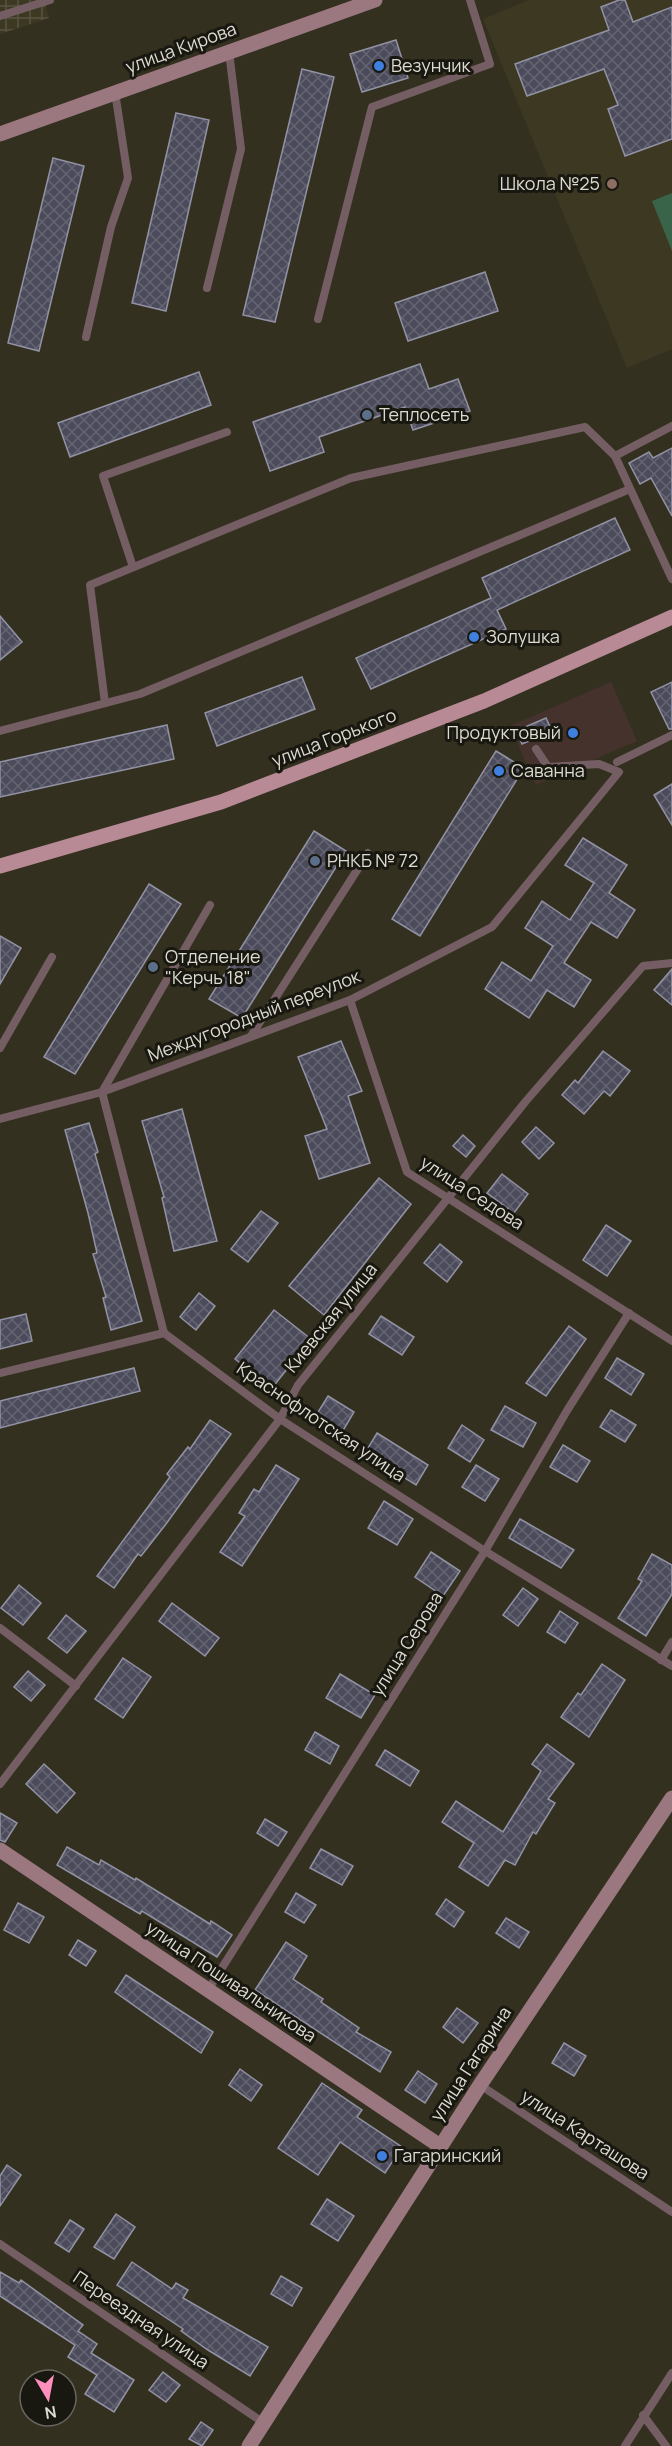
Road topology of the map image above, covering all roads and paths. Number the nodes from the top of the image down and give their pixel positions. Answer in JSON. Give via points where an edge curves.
{"nodes":[{"id":1,"x":50,"y":0,"type":"edge"},
{"id":2,"x":375,"y":0,"type":"edge"},
{"id":3,"x":470,"y":0,"type":"edge"},
{"id":4,"x":0,"y":16,"type":"edge"},
{"id":5,"x":229,"y":52,"type":"junction"},
{"id":6,"x":115,"y":93,"type":"junction"},
{"id":7,"x":0,"y":134,"type":"edge"},
{"id":8,"x":207,"y":288,"type":"dead end"},
{"id":9,"x":318,"y":320,"type":"dead end"},
{"id":10,"x":86,"y":337,"type":"dead end"},
{"id":11,"x":672,"y":426,"type":"edge"},
{"id":12,"x":227,"y":432,"type":"dead end"},
{"id":13,"x":615,"y":456,"type":"junction"},
{"id":14,"x":630,"y":489,"type":"junction"},
{"id":15,"x":133,"y":567,"type":"junction"},
{"id":16,"x":672,"y":579,"type":"edge"},
{"id":17,"x":672,"y":617,"type":"edge"},
{"id":18,"x":105,"y":703,"type":"junction"},
{"id":19,"x":0,"y":731,"type":"edge"},
{"id":20,"x":672,"y":735,"type":"edge"},
{"id":21,"x":536,"y":749,"type":"dead end"},
{"id":22,"x":617,"y":762,"type":"dead end"},
{"id":23,"x":368,"y":854,"type":"dead end"},
{"id":24,"x":0,"y":866,"type":"edge"},
{"id":25,"x":210,"y":905,"type":"dead end"},
{"id":26,"x":52,"y":957,"type":"dead end"},
{"id":27,"x":672,"y":963,"type":"edge"},
{"id":28,"x":350,"y":1000,"type":"junction"},
{"id":29,"x":251,"y":1037,"type":"junction"},
{"id":30,"x":0,"y":1048,"type":"edge"},
{"id":31,"x":102,"y":1092,"type":"junction"},
{"id":32,"x":0,"y":1119,"type":"edge"},
{"id":33,"x":450,"y":1199,"type":"junction"},
{"id":34,"x":630,"y":1314,"type":"junction"},
{"id":35,"x":164,"y":1333,"type":"junction"},
{"id":36,"x":672,"y":1341,"type":"edge"},
{"id":37,"x":0,"y":1373,"type":"edge"},
{"id":38,"x":280,"y":1419,"type":"junction"},
{"id":39,"x":485,"y":1551,"type":"junction"},
{"id":40,"x":0,"y":1628,"type":"edge"},
{"id":41,"x":672,"y":1642,"type":"edge"},
{"id":42,"x":661,"y":1660,"type":"junction"},
{"id":43,"x":672,"y":1666,"type":"edge"},
{"id":44,"x":76,"y":1686,"type":"junction"},
{"id":45,"x":0,"y":1784,"type":"edge"},
{"id":46,"x":672,"y":1797,"type":"edge"},
{"id":47,"x":0,"y":1850,"type":"edge"},
{"id":48,"x":208,"y":1990,"type":"junction"},
{"id":49,"x":480,"y":2085,"type":"junction"},
{"id":50,"x":440,"y":2146,"type":"junction"},
{"id":51,"x":672,"y":2212,"type":"edge"},
{"id":52,"x":0,"y":2244,"type":"edge"},
{"id":53,"x":672,"y":2373,"type":"edge"},
{"id":54,"x":643,"y":2415,"type":"junction"},
{"id":55,"x":264,"y":2423,"type":"junction"},
{"id":56,"x":249,"y":2446,"type":"edge"},
{"id":57,"x":625,"y":2446,"type":"edge"},
{"id":58,"x":666,"y":2446,"type":"edge"}],
"edges":[{"from":1,"to":4,"type":"lane"},
{"from":2,"to":5,"type":"main road","name":"улица Кирова"},
{"from":3,"to":9,"type":"lane","via":[[490,64],[372,106]]},
{"from":5,"to":6,"type":"main road","name":"улица Кирова"},
{"from":5,"to":8,"type":"lane","via":[[240,149]]},
{"from":6,"to":7,"type":"main road","name":"улица Кирова"},
{"from":6,"to":10,"type":"lane","via":[[128,178],[111,227]]},
{"from":11,"to":13,"type":"lane"},
{"from":12,"to":15,"type":"lane","via":[[103,476]]},
{"from":13,"to":14,"type":"lane"},
{"from":13,"to":15,"type":"lane","via":[[585,428],[351,478]]},
{"from":14,"to":16,"type":"lane"},
{"from":14,"to":18,"type":"lane","via":[[140,694]]},
{"from":15,"to":18,"type":"lane","via":[[90,585]]},
{"from":17,"to":24,"type":"main road","name":"улица Горького","via":[[484,701],[221,802]]},
{"from":18,"to":19,"type":"lane"},
{"from":20,"to":22,"type":"lane"},
{"from":21,"to":28,"type":"lane","name":"Междугородный переулок","via":[[548,767],[599,764],[619,772],[492,927]]},
{"from":23,"to":29,"type":"lane"},
{"from":25,"to":31,"type":"lane"},
{"from":26,"to":30,"type":"lane"},
{"from":27,"to":33,"type":"lane","name":"Киевская улица","via":[[643,966],[526,1101]]},
{"from":28,"to":29,"type":"lane","name":"Междугородный переулок"},
{"from":28,"to":33,"type":"lane","name":"улица Седова","via":[[407,1172]]},
{"from":29,"to":31,"type":"lane","name":"Междугородный переулок"},
{"from":31,"to":32,"type":"lane","name":"Междугородный переулок"},
{"from":31,"to":35,"type":"lane"},
{"from":33,"to":34,"type":"lane","name":"улица Седова"},
{"from":33,"to":38,"type":"lane","name":"Киевская улица","via":[[298,1385]]},
{"from":34,"to":36,"type":"lane","name":"улица Седова"},
{"from":34,"to":39,"type":"lane","name":"улица Серова","via":[[568,1409]]},
{"from":35,"to":37,"type":"lane"},
{"from":35,"to":38,"type":"lane","name":"Краснофлотская улица"},
{"from":38,"to":39,"type":"lane","name":"Краснофлотская улица"},
{"from":38,"to":44,"type":"lane","name":"Киевская улица"},
{"from":39,"to":42,"type":"lane","name":"Краснофлотская улица"},
{"from":39,"to":48,"type":"lane","name":"улица Серова"},
{"from":40,"to":44,"type":"lane"},
{"from":41,"to":42,"type":"lane"},
{"from":42,"to":43,"type":"lane","name":"Краснофлотская улица"},
{"from":44,"to":45,"type":"lane","name":"Киевская улица"},
{"from":46,"to":49,"type":"main road","name":"улица Гагарина"},
{"from":47,"to":48,"type":"main road","name":"улица Пошивальникова"},
{"from":48,"to":50,"type":"main road","name":"улица Пошивальникова"},
{"from":49,"to":50,"type":"main road","name":"улица Гагарина"},
{"from":49,"to":51,"type":"lane","name":"улица Карташова"},
{"from":50,"to":55,"type":"main road","name":"улица Гагарина"},
{"from":52,"to":55,"type":"lane","name":"Переездная улица"},
{"from":53,"to":54,"type":"lane"},
{"from":54,"to":57,"type":"lane"},
{"from":54,"to":58,"type":"lane"},
{"from":55,"to":56,"type":"main road","name":"улица Гагарина"}]}
